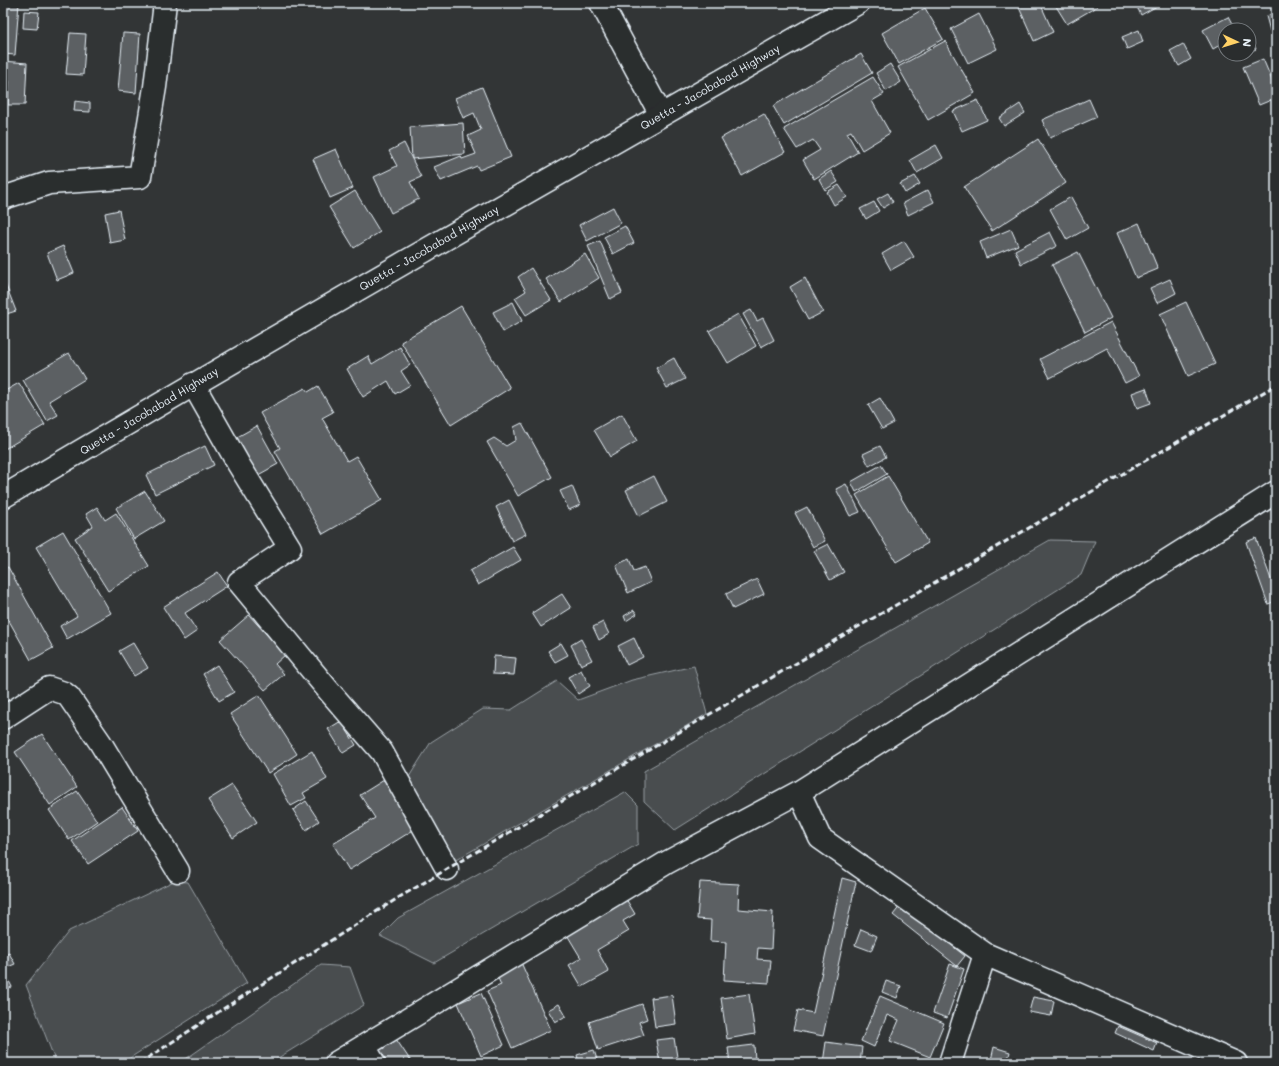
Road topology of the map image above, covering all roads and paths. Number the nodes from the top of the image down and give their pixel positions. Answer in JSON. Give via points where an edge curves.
{"nodes":[{"id":1,"x":165,"y":3,"type":"edge"},
{"id":2,"x":601,"y":3,"type":"edge"},
{"id":3,"x":858,"y":3,"type":"edge"},
{"id":4,"x":661,"y":115,"type":"junction"},
{"id":5,"x":3,"y":198,"type":"edge"},
{"id":6,"x":193,"y":384,"type":"junction"},
{"id":7,"x":1276,"y":492,"type":"edge"},
{"id":8,"x":3,"y":497,"type":"edge"},
{"id":9,"x":3,"y":718,"type":"edge"},
{"id":10,"x":799,"y":792,"type":"junction"},
{"id":11,"x":447,"y":869,"type":"dead end"},
{"id":12,"x":178,"y":871,"type":"dead end"},
{"id":13,"x":985,"y":954,"type":"junction"},
{"id":14,"x":369,"y":1054,"type":"edge"},
{"id":15,"x":1208,"y":1057,"type":"edge"},
{"id":16,"x":336,"y":1063,"type":"edge"},
{"id":17,"x":950,"y":1063,"type":"edge"},
{"id":18,"x":1236,"y":1063,"type":"edge"}],
"edges":[{"from":1,"to":5,"type":"main road","via":[[156,88],[140,177],[49,183]]},
{"from":2,"to":4,"type":"main road"},
{"from":3,"to":4,"type":"main road","name":"Quetta - Jacobabad Highway"},
{"from":4,"to":6,"type":"main road","name":"Quetta - Jacobabad Highway"},
{"from":6,"to":8,"type":"main road","name":"Quetta - Jacobabad Highway"},
{"from":6,"to":11,"type":"main road","via":[[290,548],[239,582],[382,752]]},
{"from":7,"to":10,"type":"main road"},
{"from":9,"to":12,"type":"main road","via":[[49,688],[64,693],[100,742]]},
{"from":10,"to":13,"type":"main road","via":[[820,838]]},
{"from":10,"to":14,"type":"main road","via":[[666,863]]},
{"from":13,"to":15,"type":"main road"},
{"from":13,"to":17,"type":"main road"},
{"from":14,"to":16,"type":"main road"},
{"from":15,"to":18,"type":"main road"}]}
